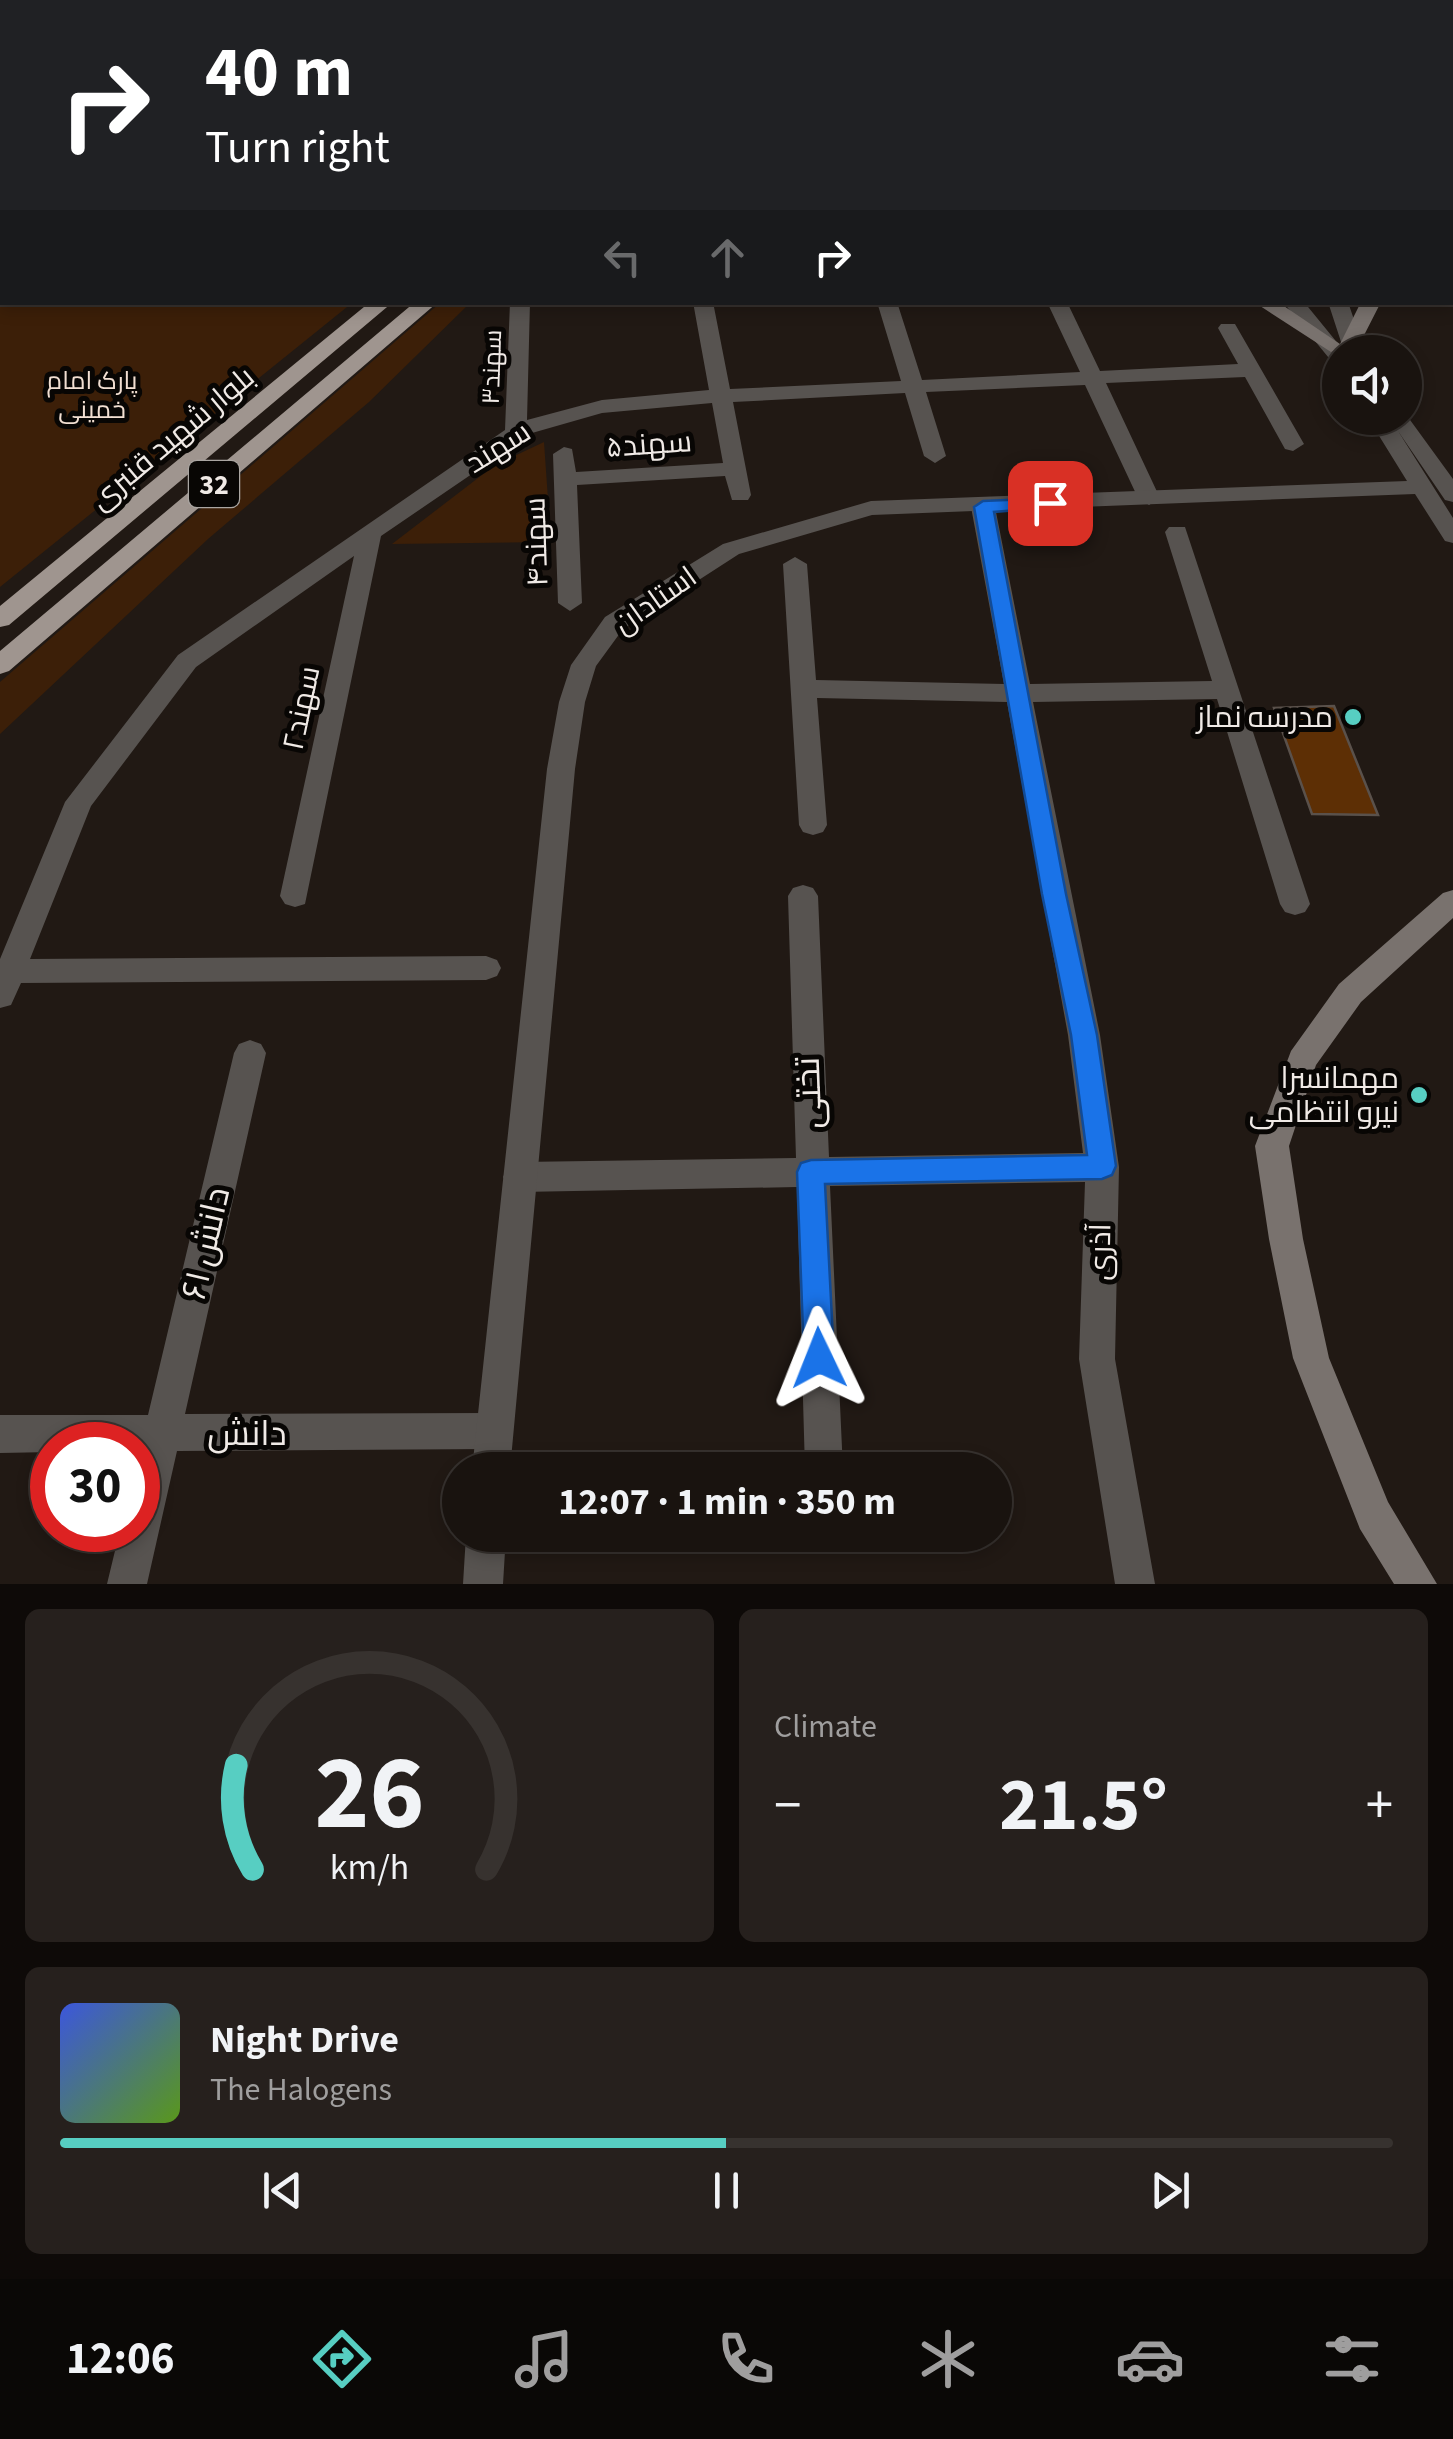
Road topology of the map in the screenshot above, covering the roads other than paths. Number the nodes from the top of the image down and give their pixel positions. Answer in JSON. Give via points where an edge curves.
{"nodes":[{"id":1,"x":379,"y":305,"type":"edge"},
{"id":2,"x":424,"y":305,"type":"edge"},
{"id":3,"x":520,"y":305,"type":"edge"},
{"id":4,"x":703,"y":305,"type":"edge"},
{"id":5,"x":888,"y":305,"type":"edge"},
{"id":6,"x":1058,"y":305,"type":"edge"},
{"id":7,"x":1269,"y":305,"type":"edge"},
{"id":8,"x":1296,"y":305,"type":"edge"},
{"id":9,"x":1338,"y":305,"type":"edge"},
{"id":10,"x":1369,"y":305,"type":"edge"},
{"id":11,"x":1228,"y":328,"type":"dead end"},
{"id":12,"x":1327,"y":335,"type":"edge"},
{"id":13,"x":1342,"y":335,"type":"edge"},
{"id":14,"x":1353,"y":335,"type":"edge"},
{"id":15,"x":1322,"y":338,"type":"edge"},
{"id":16,"x":1252,"y":370,"type":"junction"},
{"id":17,"x":1094,"y":380,"type":"junction"},
{"id":18,"x":914,"y":389,"type":"junction"},
{"id":19,"x":722,"y":397,"type":"junction"},
{"id":20,"x":516,"y":432,"type":"junction"},
{"id":21,"x":1389,"y":435,"type":"edge"},
{"id":22,"x":1412,"y":435,"type":"edge"},
{"id":23,"x":1293,"y":444,"type":"dead end"},
{"id":24,"x":564,"y":454,"type":"dead end"},
{"id":25,"x":935,"y":456,"type":"dead end"},
{"id":26,"x":736,"y":468,"type":"junction"},
{"id":27,"x":566,"y":479,"type":"junction"},
{"id":28,"x":1421,"y":487,"type":"junction"},
{"id":29,"x":1451,"y":488,"type":"edge"},
{"id":30,"x":740,"y":495,"type":"dead end"},
{"id":31,"x":1149,"y":498,"type":"junction"},
{"id":32,"x":983,"y":507,"type":"junction"},
{"id":33,"x":1177,"y":532,"type":"dead end"},
{"id":34,"x":370,"y":534,"type":"junction"},
{"id":35,"x":1453,"y":536,"type":"edge"},
{"id":36,"x":795,"y":564,"type":"dead end"},
{"id":37,"x":570,"y":603,"type":"dead end"},
{"id":38,"x":0,"y":619,"type":"edge"},
{"id":39,"x":0,"y":634,"type":"edge"},
{"id":40,"x":26,"y":643,"type":"junction"},
{"id":41,"x":0,"y":665,"type":"edge"},
{"id":42,"x":804,"y":689,"type":"junction"},
{"id":43,"x":1225,"y":690,"type":"junction"},
{"id":44,"x":1016,"y":693,"type":"junction"},
{"id":45,"x":813,"y":824,"type":"dead end"},
{"id":46,"x":294,"y":896,"type":"dead end"},
{"id":47,"x":803,"y":896,"type":"dead end"},
{"id":48,"x":1453,"y":901,"type":"edge"},
{"id":49,"x":1296,"y":904,"type":"dead end"},
{"id":50,"x":13,"y":926,"type":"edge"},
{"id":51,"x":486,"y":968,"type":"dead end"},
{"id":52,"x":4,"y":984,"type":"edge"},
{"id":53,"x":250,"y":1053,"type":"dead end"},
{"id":54,"x":1102,"y":1166,"type":"junction"},
{"id":55,"x":811,"y":1172,"type":"junction"},
{"id":56,"x":520,"y":1178,"type":"junction"},
{"id":57,"x":493,"y":1431,"type":"junction"},
{"id":58,"x":160,"y":1433,"type":"joint"},
{"id":59,"x":0,"y":1434,"type":"edge"},
{"id":60,"x":30,"y":1434,"type":"edge"},
{"id":61,"x":492,"y":1452,"type":"edge"},
{"id":62,"x":823,"y":1452,"type":"edge"},
{"id":63,"x":134,"y":1552,"type":"edge"},
{"id":64,"x":485,"y":1552,"type":"edge"},
{"id":65,"x":127,"y":1584,"type":"edge"},
{"id":66,"x":483,"y":1584,"type":"edge"},
{"id":67,"x":1135,"y":1584,"type":"edge"},
{"id":68,"x":1417,"y":1584,"type":"edge"}],
"edges":[{"from":1,"to":38,"type":"highway","name":"بلوار شهید قنبری","number":"32"},
{"from":2,"to":40,"type":"highway","name":"بلوار شهید قنبری","number":"32"},
{"from":3,"to":20,"type":"street","name":"سهند۳"},
{"from":4,"to":19,"type":"street"},
{"from":5,"to":18,"type":"street"},
{"from":6,"to":17,"type":"street"},
{"from":7,"to":15,"type":"main road"},
{"from":8,"to":12,"type":"street"},
{"from":9,"to":13,"type":"street"},
{"from":10,"to":14,"type":"main road"},
{"from":11,"to":16,"type":"street"},
{"from":16,"to":17,"type":"street","name":"سهند"},
{"from":16,"to":23,"type":"street"},
{"from":17,"to":18,"type":"street","name":"سهند"},
{"from":17,"to":31,"type":"street"},
{"from":18,"to":19,"type":"street","name":"سهند"},
{"from":18,"to":25,"type":"street"},
{"from":19,"to":20,"type":"street","name":"سهند","via":[[607,404]]},
{"from":19,"to":26,"type":"street"},
{"from":20,"to":34,"type":"street","name":"سهند"},
{"from":21,"to":28,"type":"street"},
{"from":22,"to":29,"type":"street"},
{"from":24,"to":27,"type":"street","name":"سهند۴"},
{"from":26,"to":27,"type":"street","name":"سهند۵"},
{"from":26,"to":30,"type":"street"},
{"from":27,"to":37,"type":"street","name":"سهند۴"},
{"from":28,"to":31,"type":"street","name":"استادان"},
{"from":28,"to":35,"type":"street"},
{"from":31,"to":32,"type":"street","name":"استادان"},
{"from":32,"to":44,"type":"street","name":"آذری"},
{"from":32,"to":56,"type":"street","name":"استادان","via":[[872,508],[730,549],[614,622],[598,644],[572,702],[561,768]]},
{"from":33,"to":43,"type":"street"},
{"from":34,"to":46,"type":"street","name":"سهند۲"},
{"from":34,"to":50,"type":"street","name":"سهند","via":[[187,661],[79,802]]},
{"from":36,"to":42,"type":"street"},
{"from":39,"to":40,"type":"highway"},
{"from":40,"to":41,"type":"highway","name":"بلوار شهید قنبری","number":"32"},
{"from":42,"to":44,"type":"street"},
{"from":42,"to":45,"type":"street"},
{"from":43,"to":44,"type":"street"},
{"from":43,"to":49,"type":"street"},
{"from":44,"to":54,"type":"street","name":"آذری","via":[[1084,1035]]},
{"from":47,"to":55,"type":"street","name":"تختی"},
{"from":48,"to":68,"type":"main road","via":[[1350,992],[1302,1060],[1272,1146],[1312,1358],[1374,1515]]},
{"from":50,"to":52,"type":"street","name":"سهند"},
{"from":51,"to":52,"type":"street"},
{"from":53,"to":58,"type":"street","name":"دانش ۶۱"},
{"from":54,"to":55,"type":"street"},
{"from":54,"to":67,"type":"street","name":"آذری","via":[[1097,1359]]},
{"from":55,"to":56,"type":"street"},
{"from":55,"to":62,"type":"street","name":"تختی"},
{"from":56,"to":57,"type":"street","name":"استادان"},
{"from":57,"to":58,"type":"street","name":"دانش"},
{"from":57,"to":61,"type":"street","name":"استادان"},
{"from":59,"to":60,"type":"street","name":"دانش"},
{"from":63,"to":65,"type":"street","name":"دانش ۶۱"},
{"from":64,"to":66,"type":"street"}]}
